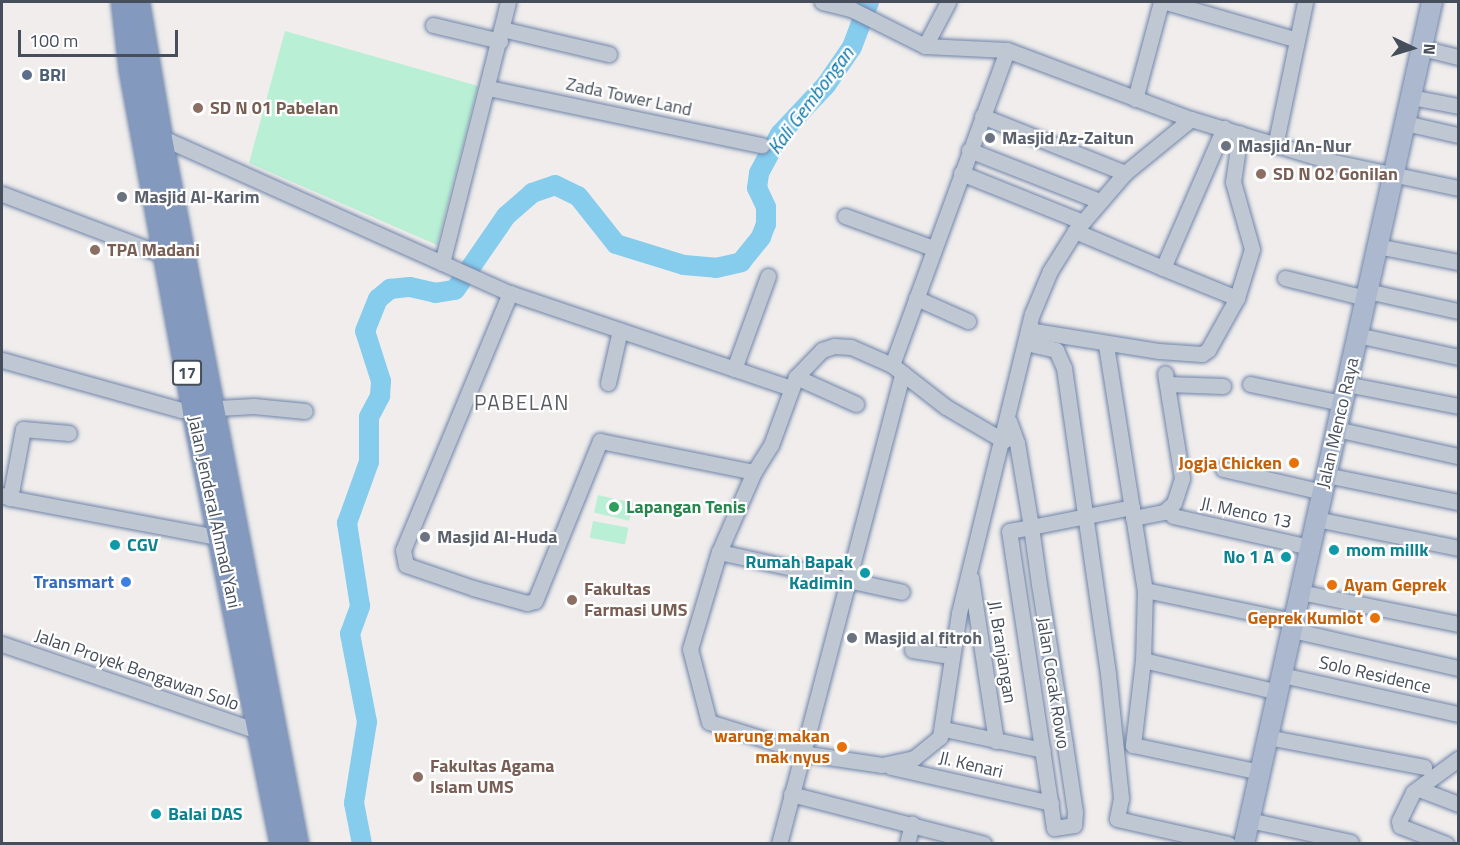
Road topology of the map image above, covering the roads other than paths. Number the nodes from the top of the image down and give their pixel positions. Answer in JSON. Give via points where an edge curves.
{"nodes":[{"id":1,"x":122,"y":2,"type":"edge"},
{"id":2,"x":138,"y":2,"type":"edge"},
{"id":3,"x":508,"y":2,"type":"edge"},
{"id":4,"x":822,"y":2,"type":"edge"},
{"id":5,"x":948,"y":2,"type":"edge"},
{"id":6,"x":1164,"y":2,"type":"edge"},
{"id":7,"x":1305,"y":2,"type":"edge"},
{"id":8,"x":1432,"y":2,"type":"edge"},
{"id":9,"x":433,"y":25,"type":"dead end"},
{"id":10,"x":501,"y":35,"type":"junction"},
{"id":11,"x":1294,"y":39,"type":"junction"},
{"id":12,"x":925,"y":46,"type":"junction"},
{"id":13,"x":1422,"y":48,"type":"junction"},
{"id":14,"x":1007,"y":50,"type":"junction"},
{"id":15,"x":609,"y":54,"type":"dead end"},
{"id":16,"x":1458,"y":57,"type":"edge"},
{"id":17,"x":488,"y":88,"type":"junction"},
{"id":18,"x":1411,"y":97,"type":"junction"},
{"id":19,"x":1136,"y":99,"type":"junction"},
{"id":20,"x":1458,"y":106,"type":"edge"},
{"id":21,"x":982,"y":116,"type":"junction"},
{"id":22,"x":1191,"y":119,"type":"junction"},
{"id":23,"x":1405,"y":123,"type":"junction"},
{"id":24,"x":1224,"y":128,"type":"junction"},
{"id":25,"x":151,"y":133,"type":"junction"},
{"id":26,"x":1240,"y":134,"type":"junction"},
{"id":27,"x":1458,"y":135,"type":"edge"},
{"id":28,"x":762,"y":145,"type":"dead end"},
{"id":29,"x":1275,"y":146,"type":"junction"},
{"id":30,"x":969,"y":150,"type":"junction"},
{"id":31,"x":961,"y":173,"type":"junction"},
{"id":32,"x":1125,"y":173,"type":"junction"},
{"id":33,"x":1394,"y":173,"type":"junction"},
{"id":34,"x":1458,"y":188,"type":"edge"},
{"id":35,"x":2,"y":196,"type":"edge"},
{"id":36,"x":1099,"y":201,"type":"junction"},
{"id":37,"x":845,"y":216,"type":"dead end"},
{"id":38,"x":1079,"y":226,"type":"junction"},
{"id":39,"x":1377,"y":246,"type":"junction"},
{"id":40,"x":933,"y":249,"type":"junction"},
{"id":41,"x":166,"y":256,"type":"junction"},
{"id":42,"x":1458,"y":262,"type":"edge"},
{"id":43,"x":448,"y":266,"type":"junction"},
{"id":44,"x":1163,"y":268,"type":"junction"},
{"id":45,"x":768,"y":276,"type":"dead end"},
{"id":46,"x":1285,"y":278,"type":"dead end"},
{"id":47,"x":510,"y":293,"type":"junction"},
{"id":48,"x":1366,"y":294,"type":"junction"},
{"id":49,"x":916,"y":298,"type":"junction"},
{"id":50,"x":1237,"y":298,"type":"junction"},
{"id":51,"x":1458,"y":311,"type":"edge"},
{"id":52,"x":968,"y":321,"type":"dead end"},
{"id":53,"x":620,"y":330,"type":"junction"},
{"id":54,"x":1357,"y":335,"type":"junction"},
{"id":55,"x":1027,"y":336,"type":"junction"},
{"id":56,"x":1106,"y":345,"type":"junction"},
{"id":57,"x":1458,"y":357,"type":"edge"},
{"id":58,"x":2,"y":360,"type":"edge"},
{"id":59,"x":734,"y":369,"type":"junction"},
{"id":60,"x":898,"y":369,"type":"junction"},
{"id":61,"x":608,"y":383,"type":"dead end"},
{"id":62,"x":793,"y":383,"type":"junction"},
{"id":63,"x":1250,"y":384,"type":"dead end"},
{"id":64,"x":1223,"y":386,"type":"dead end"},
{"id":65,"x":1344,"y":394,"type":"junction"},
{"id":66,"x":856,"y":404,"type":"dead end"},
{"id":67,"x":1458,"y":406,"type":"edge"},
{"id":68,"x":203,"y":410,"type":"junction"},
{"id":69,"x":305,"y":411,"type":"dead end"},
{"id":70,"x":1009,"y":421,"type":"junction"},
{"id":71,"x":1336,"y":429,"type":"junction"},
{"id":72,"x":69,"y":433,"type":"dead end"},
{"id":73,"x":1004,"y":441,"type":"junction"},
{"id":74,"x":1458,"y":456,"type":"edge"},
{"id":75,"x":1223,"y":469,"type":"dead end"},
{"id":76,"x":754,"y":472,"type":"junction"},
{"id":77,"x":1324,"y":484,"type":"junction"},
{"id":78,"x":6,"y":496,"type":"edge"},
{"id":79,"x":1458,"y":502,"type":"edge"},
{"id":80,"x":1133,"y":512,"type":"junction"},
{"id":81,"x":1085,"y":516,"type":"junction"},
{"id":82,"x":1173,"y":516,"type":"dead end"},
{"id":83,"x":1316,"y":519,"type":"junction"},
{"id":84,"x":1031,"y":527,"type":"junction"},
{"id":85,"x":224,"y":528,"type":"junction"},
{"id":86,"x":1310,"y":547,"type":"junction"},
{"id":87,"x":1458,"y":548,"type":"edge"},
{"id":88,"x":719,"y":552,"type":"junction"},
{"id":89,"x":969,"y":569,"type":"junction"},
{"id":90,"x":845,"y":582,"type":"junction"},
{"id":91,"x":1145,"y":590,"type":"junction"},
{"id":92,"x":902,"y":592,"type":"dead end"},
{"id":93,"x":1300,"y":592,"type":"junction"},
{"id":94,"x":1458,"y":624,"type":"edge"},
{"id":95,"x":1293,"y":625,"type":"junction"},
{"id":96,"x":2,"y":644,"type":"edge"},
{"id":97,"x":1049,"y":646,"type":"junction"},
{"id":98,"x":1028,"y":649,"type":"junction"},
{"id":99,"x":912,"y":650,"type":"dead end"},
{"id":100,"x":951,"y":656,"type":"junction"},
{"id":101,"x":1143,"y":660,"type":"junction"},
{"id":102,"x":1458,"y":668,"type":"edge"},
{"id":103,"x":1280,"y":683,"type":"junction"},
{"id":104,"x":1458,"y":714,"type":"edge"},
{"id":105,"x":944,"y":729,"type":"junction"},
{"id":106,"x":260,"y":732,"type":"junction"},
{"id":107,"x":1268,"y":737,"type":"junction"},
{"id":108,"x":996,"y":741,"type":"junction"},
{"id":109,"x":1043,"y":750,"type":"junction"},
{"id":110,"x":802,"y":752,"type":"junction"},
{"id":111,"x":1458,"y":759,"type":"edge"},
{"id":112,"x":882,"y":765,"type":"junction"},
{"id":113,"x":1424,"y":767,"type":"dead end"},
{"id":114,"x":1260,"y":772,"type":"junction"},
{"id":115,"x":1419,"y":789,"type":"junction"},
{"id":116,"x":791,"y":794,"type":"junction"},
{"id":117,"x":1051,"y":803,"type":"junction"},
{"id":118,"x":1458,"y":804,"type":"edge"},
{"id":119,"x":1249,"y":820,"type":"junction"},
{"id":120,"x":912,"y":824,"type":"junction"},
{"id":121,"x":1059,"y":833,"type":"edge"},
{"id":122,"x":938,"y":837,"type":"edge"},
{"id":123,"x":1351,"y":842,"type":"edge"},
{"id":124,"x":281,"y":843,"type":"edge"},
{"id":125,"x":297,"y":843,"type":"edge"},
{"id":126,"x":778,"y":843,"type":"edge"},
{"id":127,"x":908,"y":843,"type":"edge"},
{"id":128,"x":984,"y":843,"type":"edge"},
{"id":129,"x":1228,"y":843,"type":"edge"},
{"id":130,"x":1244,"y":843,"type":"edge"},
{"id":131,"x":1446,"y":843,"type":"edge"}],
"edges":[{"from":1,"to":25,"type":"highway","name":"Jalan Jenderal Ahmad Yani","number":"17"},
{"from":2,"to":25,"type":"highway","name":"Jalan Jenderal Ahmad Yani","number":"17"},
{"from":3,"to":10,"type":"street"},
{"from":4,"to":12,"type":"street","via":[[859,14]]},
{"from":5,"to":12,"type":"street"},
{"from":6,"to":11,"type":"street"},
{"from":6,"to":19,"type":"street"},
{"from":7,"to":11,"type":"street"},
{"from":8,"to":13,"type":"main road","name":"Jalan Menco Raya"},
{"from":9,"to":10,"type":"street"},
{"from":10,"to":15,"type":"street"},
{"from":10,"to":17,"type":"street"},
{"from":11,"to":29,"type":"street"},
{"from":12,"to":14,"type":"street"},
{"from":13,"to":16,"type":"street"},
{"from":13,"to":18,"type":"main road","name":"Jalan Menco Raya"},
{"from":14,"to":19,"type":"street"},
{"from":14,"to":21,"type":"street"},
{"from":17,"to":28,"type":"street","name":"Zada Tower Land"},
{"from":17,"to":43,"type":"street"},
{"from":18,"to":20,"type":"street"},
{"from":18,"to":23,"type":"main road","name":"Jalan Menco Raya"},
{"from":19,"to":22,"type":"street"},
{"from":21,"to":30,"type":"street"},
{"from":21,"to":32,"type":"street"},
{"from":22,"to":24,"type":"street"},
{"from":22,"to":32,"type":"street"},
{"from":23,"to":27,"type":"street"},
{"from":23,"to":33,"type":"main road","name":"Jalan Menco Raya"},
{"from":24,"to":26,"type":"street"},
{"from":24,"to":44,"type":"street"},
{"from":25,"to":41,"type":"highway","name":"Jalan Jenderal Ahmad Yani","number":"17"},
{"from":25,"to":43,"type":"street"},
{"from":25,"to":68,"type":"highway","name":"Jalan Jenderal Ahmad Yani","number":"17"},
{"from":26,"to":29,"type":"street"},
{"from":26,"to":50,"type":"street","via":[[1233,182],[1252,249]]},
{"from":29,"to":33,"type":"street"},
{"from":30,"to":31,"type":"street"},
{"from":30,"to":36,"type":"street"},
{"from":31,"to":38,"type":"street"},
{"from":31,"to":40,"type":"street"},
{"from":32,"to":36,"type":"street"},
{"from":33,"to":34,"type":"street"},
{"from":33,"to":39,"type":"main road","name":"Jalan Menco Raya"},
{"from":35,"to":41,"type":"street"},
{"from":36,"to":38,"type":"street"},
{"from":37,"to":40,"type":"street"},
{"from":38,"to":44,"type":"street"},
{"from":38,"to":55,"type":"street","via":[[1045,282]]},
{"from":39,"to":42,"type":"street"},
{"from":39,"to":48,"type":"main road","name":"Jalan Menco Raya"},
{"from":40,"to":49,"type":"street"},
{"from":41,"to":68,"type":"highway","name":"Jalan Jenderal Ahmad Yani","number":"17"},
{"from":43,"to":47,"type":"street"},
{"from":44,"to":50,"type":"street"},
{"from":45,"to":59,"type":"street"},
{"from":46,"to":48,"type":"street"},
{"from":47,"to":53,"type":"street"},
{"from":47,"to":76,"type":"street","via":[[403,550],[404,563],[473,588],[532,603],[541,594],[598,442]]},
{"from":48,"to":51,"type":"street"},
{"from":48,"to":54,"type":"main road","name":"Jalan Menco Raya"},
{"from":49,"to":52,"type":"street"},
{"from":49,"to":60,"type":"street"},
{"from":50,"to":56,"type":"street","via":[[1214,342],[1202,354]]},
{"from":53,"to":59,"type":"street"},
{"from":53,"to":61,"type":"street"},
{"from":54,"to":57,"type":"street"},
{"from":54,"to":65,"type":"main road","name":"Jalan Menco Raya"},
{"from":55,"to":56,"type":"street"},
{"from":55,"to":70,"type":"street"},
{"from":55,"to":81,"type":"street","via":[[1060,356]]},
{"from":56,"to":80,"type":"street"},
{"from":58,"to":68,"type":"street"},
{"from":59,"to":62,"type":"street"},
{"from":60,"to":62,"type":"street","via":[[850,347],[834,346],[817,354]]},
{"from":60,"to":73,"type":"street","via":[[955,413]]},
{"from":60,"to":90,"type":"street"},
{"from":62,"to":66,"type":"street"},
{"from":62,"to":76,"type":"street","name":"Jl. Kenari","via":[[771,445]]},
{"from":63,"to":65,"type":"street"},
{"from":64,"to":80,"type":"street","via":[[1166,378],[1182,478],[1174,503],[1164,512]]},
{"from":65,"to":67,"type":"street"},
{"from":65,"to":71,"type":"main road","name":"Jalan Menco Raya"},
{"from":68,"to":69,"type":"street","via":[[254,406]]},
{"from":68,"to":85,"type":"highway","name":"Jalan Jenderal Ahmad Yani","number":"17"},
{"from":70,"to":73,"type":"street"},
{"from":70,"to":84,"type":"street","via":[[1017,443]]},
{"from":71,"to":74,"type":"street"},
{"from":71,"to":77,"type":"main road","name":"Jalan Menco Raya"},
{"from":72,"to":78,"type":"street","via":[[28,427],[21,430]]},
{"from":73,"to":89,"type":"street"},
{"from":75,"to":77,"type":"street"},
{"from":76,"to":88,"type":"street","name":"Jl. Kenari"},
{"from":77,"to":79,"type":"street"},
{"from":77,"to":83,"type":"main road","name":"Jalan Menco Raya"},
{"from":78,"to":85,"type":"street"},
{"from":80,"to":81,"type":"street"},
{"from":80,"to":91,"type":"street"},
{"from":81,"to":84,"type":"street"},
{"from":81,"to":129,"type":"street","via":[[1121,798],[1117,819]]},
{"from":82,"to":86,"type":"street","name":"Jl. Menco 13"},
{"from":83,"to":86,"type":"main road","name":"Jalan Menco Raya"},
{"from":83,"to":87,"type":"street"},
{"from":84,"to":97,"type":"street"},
{"from":84,"to":98,"type":"street","name":"Jalan Cocak Rowo","via":[[1009,531]]},
{"from":85,"to":106,"type":"highway","name":"Jalan Jenderal Ahmad Yani","number":"17"},
{"from":85,"to":125,"type":"highway","name":"Jalan Jenderal Ahmad Yani","number":"17"},
{"from":86,"to":93,"type":"main road","name":"Jalan Menco Raya"},
{"from":88,"to":90,"type":"street"},
{"from":88,"to":110,"type":"street","name":"Jl. Kenari","via":[[691,643],[692,664],[706,717],[715,725]]},
{"from":89,"to":100,"type":"street"},
{"from":89,"to":108,"type":"street","name":"Jl. Branjangan"},
{"from":90,"to":92,"type":"street"},
{"from":90,"to":110,"type":"street"},
{"from":91,"to":95,"type":"street","name":"Solo Residence"},
{"from":91,"to":101,"type":"street"},
{"from":93,"to":94,"type":"street"},
{"from":93,"to":95,"type":"main road","name":"Jalan Menco Raya"},
{"from":95,"to":102,"type":"street","name":"Solo Residence"},
{"from":95,"to":103,"type":"main road","name":"Jalan Menco Raya"},
{"from":96,"to":106,"type":"street","name":"Jalan Proyek Bengawan Solo"},
{"from":97,"to":98,"type":"street"},
{"from":97,"to":121,"type":"street","via":[[1075,812],[1075,823]]},
{"from":98,"to":109,"type":"street","name":"Jalan Cocak Rowo"},
{"from":99,"to":100,"type":"street"},
{"from":100,"to":105,"type":"street"},
{"from":101,"to":103,"type":"street","name":"Solo Residence"},
{"from":101,"to":114,"type":"street","via":[[1133,745]]},
{"from":103,"to":104,"type":"street","name":"Solo Residence"},
{"from":103,"to":107,"type":"main road","name":"Jalan Menco Raya"},
{"from":105,"to":108,"type":"street"},
{"from":105,"to":112,"type":"street","via":[[923,753]]},
{"from":106,"to":124,"type":"highway","name":"Jalan Jenderal Ahmad Yani","number":"17"},
{"from":107,"to":113,"type":"street"},
{"from":107,"to":114,"type":"main road","name":"Jalan Menco Raya"},
{"from":108,"to":109,"type":"street"},
{"from":109,"to":117,"type":"street","name":"Jalan Cocak Rowo"},
{"from":110,"to":112,"type":"street","name":"Jl. Kenari"},
{"from":110,"to":116,"type":"street"},
{"from":111,"to":115,"type":"street"},
{"from":112,"to":117,"type":"street","name":"Jl. Kenari"},
{"from":114,"to":119,"type":"main road","name":"Jalan Menco Raya"},
{"from":115,"to":118,"type":"street"},
{"from":115,"to":131,"type":"street","via":[[1411,794],[1400,826]]},
{"from":116,"to":120,"type":"street"},
{"from":116,"to":126,"type":"street"},
{"from":117,"to":121,"type":"street","name":"Jalan Cocak Rowo"},
{"from":119,"to":123,"type":"street"},
{"from":119,"to":130,"type":"main road","name":"Jalan Menco Raya"},
{"from":120,"to":122,"type":"street"},
{"from":120,"to":127,"type":"street"},
{"from":122,"to":128,"type":"street"}]}
